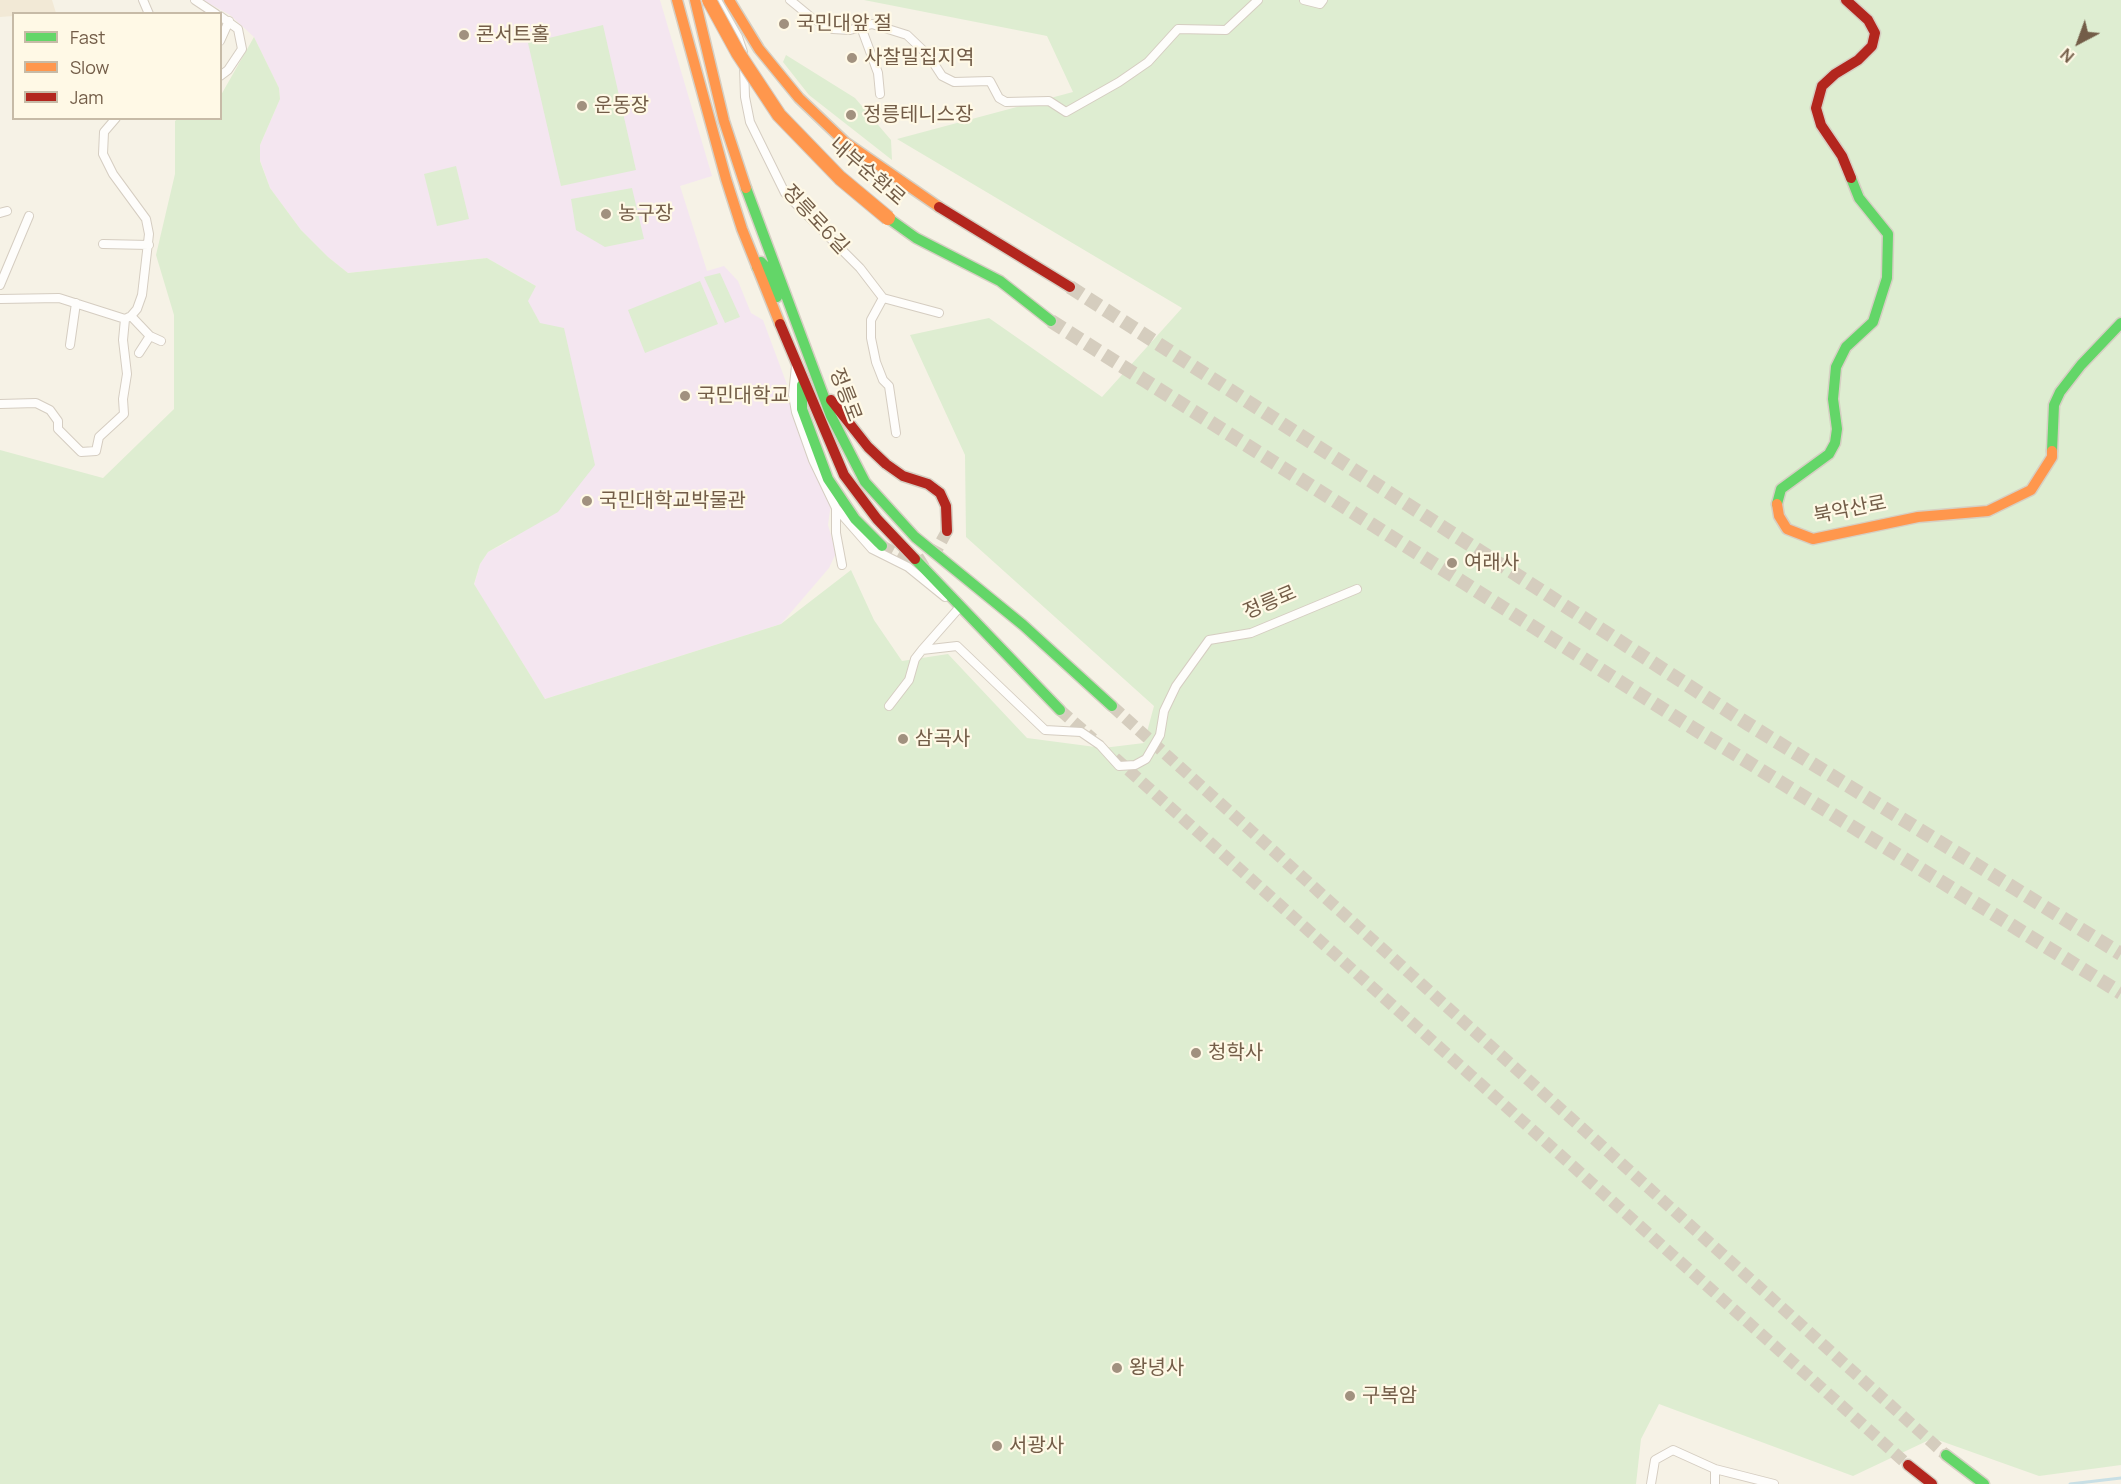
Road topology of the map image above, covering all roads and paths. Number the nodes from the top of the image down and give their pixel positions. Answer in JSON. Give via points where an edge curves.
{"nodes":[{"id":1,"x":195,"y":0,"type":"edge"},
{"id":2,"x":677,"y":0,"type":"edge"},
{"id":3,"x":695,"y":0,"type":"edge"},
{"id":4,"x":709,"y":0,"type":"edge"},
{"id":5,"x":717,"y":0,"type":"edge"},
{"id":6,"x":729,"y":0,"type":"edge"},
{"id":7,"x":790,"y":0,"type":"edge"},
{"id":8,"x":1258,"y":0,"type":"edge"},
{"id":9,"x":1304,"y":0,"type":"edge"},
{"id":10,"x":1323,"y":0,"type":"edge"},
{"id":11,"x":1846,"y":0,"type":"edge"},
{"id":12,"x":213,"y":12,"type":"edge"},
{"id":13,"x":222,"y":17,"type":"edge"},
{"id":14,"x":229,"y":21,"type":"junction"},
{"id":15,"x":861,"y":27,"type":"junction"},
{"id":16,"x":222,"y":37,"type":"edge"},
{"id":17,"x":222,"y":74,"type":"edge"},
{"id":18,"x":880,"y":94,"type":"dead end"},
{"id":19,"x":108,"y":121,"type":"edge"},
{"id":20,"x":29,"y":216,"type":"dead end"},
{"id":21,"x":103,"y":244,"type":"dead end"},
{"id":22,"x":148,"y":245,"type":"junction"},
{"id":23,"x":757,"y":267,"type":"junction"},
{"id":24,"x":0,"y":285,"type":"edge"},
{"id":25,"x":1070,"y":287,"type":"tunnel mouth"},
{"id":26,"x":883,"y":298,"type":"junction"},
{"id":27,"x":0,"y":299,"type":"edge"},
{"id":28,"x":76,"y":303,"type":"junction"},
{"id":29,"x":939,"y":313,"type":"dead end"},
{"id":30,"x":128,"y":317,"type":"junction"},
{"id":31,"x":1051,"y":321,"type":"tunnel mouth"},
{"id":32,"x":2121,"y":324,"type":"edge"},
{"id":33,"x":150,"y":336,"type":"junction"},
{"id":34,"x":802,"y":336,"type":"junction"},
{"id":35,"x":161,"y":341,"type":"dead end"},
{"id":36,"x":70,"y":345,"type":"dead end"},
{"id":37,"x":139,"y":353,"type":"dead end"},
{"id":38,"x":796,"y":364,"type":"junction"},
{"id":39,"x":802,"y":381,"type":"junction"},
{"id":40,"x":822,"y":390,"type":"junction"},
{"id":41,"x":0,"y":404,"type":"edge"},
{"id":42,"x":896,"y":433,"type":"dead end"},
{"id":43,"x":836,"y":508,"type":"junction"},
{"id":44,"x":947,"y":531,"type":"tunnel mouth"},
{"id":45,"x":882,"y":546,"type":"tunnel mouth"},
{"id":46,"x":842,"y":565,"type":"dead end"},
{"id":47,"x":1357,"y":589,"type":"dead end"},
{"id":48,"x":959,"y":608,"type":"junction"},
{"id":49,"x":922,"y":650,"type":"junction"},
{"id":50,"x":1018,"y":664,"type":"junction"},
{"id":51,"x":889,"y":706,"type":"dead end"},
{"id":52,"x":1113,"y":706,"type":"tunnel mouth"},
{"id":53,"x":1060,"y":710,"type":"tunnel mouth"},
{"id":54,"x":1946,"y":1455,"type":"tunnel mouth"},
{"id":55,"x":1908,"y":1465,"type":"tunnel mouth"},
{"id":56,"x":1715,"y":1469,"type":"junction"},
{"id":57,"x":1652,"y":1484,"type":"edge"},
{"id":58,"x":1716,"y":1484,"type":"edge"},
{"id":59,"x":1774,"y":1484,"type":"edge"},
{"id":60,"x":1932,"y":1484,"type":"edge"},
{"id":61,"x":1984,"y":1484,"type":"edge"}],
"edges":[{"from":1,"to":12,"type":"street"},
{"from":2,"to":23,"type":"main road","name":"정릉로","via":[[726,179]]},
{"from":3,"to":34,"type":"main road","name":"정릉로","via":[[740,172]]},
{"from":4,"to":31,"type":"main road","name":"내부순환로","bridge":true,"via":[[738,53],[780,115],[840,178],[916,238],[1000,281]]},
{"from":5,"to":26,"type":"street","name":"정릉로6길","via":[[742,47],[750,122],[768,163],[786,193],[860,268]]},
{"from":6,"to":25,"type":"main road","name":"내부순환로","via":[[759,49],[799,98],[871,162]]},
{"from":7,"to":15,"type":"street","via":[[833,29]]},
{"from":8,"to":15,"type":"street","via":[[1226,30],[1178,29],[1148,62],[1066,112],[1049,101],[1006,102],[999,98],[990,81],[954,82],[942,76],[929,56],[907,35],[885,26]]},
{"from":9,"to":10,"type":"street","via":[[1320,4]]},
{"from":11,"to":32,"type":"main road","name":"북악산로","via":[[1868,20],[1875,33],[1872,46],[1822,86],[1816,108],[1859,198],[1888,234],[1887,278],[1873,322],[1846,347],[1836,367],[1835,443],[1829,454],[1781,489],[1777,500],[1779,516],[1787,529],[1813,539],[1918,517],[1988,510],[2031,490],[2052,457],[2054,405],[2060,392]]},
{"from":13,"to":14,"type":"street"},
{"from":14,"to":16,"type":"street"},
{"from":14,"to":17,"type":"street","via":[[238,29],[242,49]]},
{"from":15,"to":18,"type":"street","via":[[878,73]]},
{"from":19,"to":22,"type":"street","via":[[103,154],[146,219]]},
{"from":20,"to":24,"type":"street"},
{"from":21,"to":22,"type":"street"},
{"from":22,"to":30,"type":"street","via":[[142,295],[137,309]]},
{"from":23,"to":34,"type":"main road","via":[[761,262],[767,268],[786,321]]},
{"from":23,"to":38,"type":"main road","name":"정릉로"},
{"from":26,"to":29,"type":"street"},
{"from":26,"to":42,"type":"street","via":[[870,320],[871,338],[876,362],[889,386]]},
{"from":27,"to":28,"type":"street","via":[[59,298]]},
{"from":28,"to":30,"type":"street"},
{"from":28,"to":36,"type":"street"},
{"from":30,"to":33,"type":"street"},
{"from":30,"to":41,"type":"street","via":[[123,340],[127,374],[124,414],[99,437],[96,451],[81,452],[58,429],[58,421],[50,410],[36,403]]},
{"from":33,"to":35,"type":"street"},
{"from":33,"to":37,"type":"street"},
{"from":34,"to":40,"type":"main road","name":"정릉로"},
{"from":38,"to":39,"type":"main road","name":"정릉로"},
{"from":38,"to":43,"type":"street","name":"정릉로","via":[[796,412]]},
{"from":39,"to":45,"type":"main road","via":[[802,409],[828,479],[855,519]]},
{"from":39,"to":50,"type":"main road","name":"정릉로","via":[[844,475],[860,499]]},
{"from":40,"to":44,"type":"main road","via":[[886,464],[940,493],[946,506]]},
{"from":40,"to":52,"type":"main road","name":"정릉로","via":[[848,452],[887,509]]},
{"from":43,"to":46,"type":"street","name":"정릉로"},
{"from":43,"to":48,"type":"street","name":"정릉로","via":[[872,549],[908,567]]},
{"from":47,"to":49,"type":"street","name":"정릉로","via":[[1251,633],[1209,640],[1176,686],[1151,751],[1135,765],[1119,766],[1081,732],[1045,730],[957,646]]},
{"from":48,"to":49,"type":"street"},
{"from":48,"to":50,"type":"street","name":"정릉로"},
{"from":49,"to":51,"type":"street","via":[[909,680]]},
{"from":50,"to":53,"type":"main road","name":"정릉로"},
{"from":54,"to":61,"type":"main road"},
{"from":55,"to":60,"type":"main road"},
{"from":56,"to":57,"type":"street","via":[[1673,1450],[1655,1461]]},
{"from":56,"to":58,"type":"street"},
{"from":56,"to":59,"type":"street"}]}
